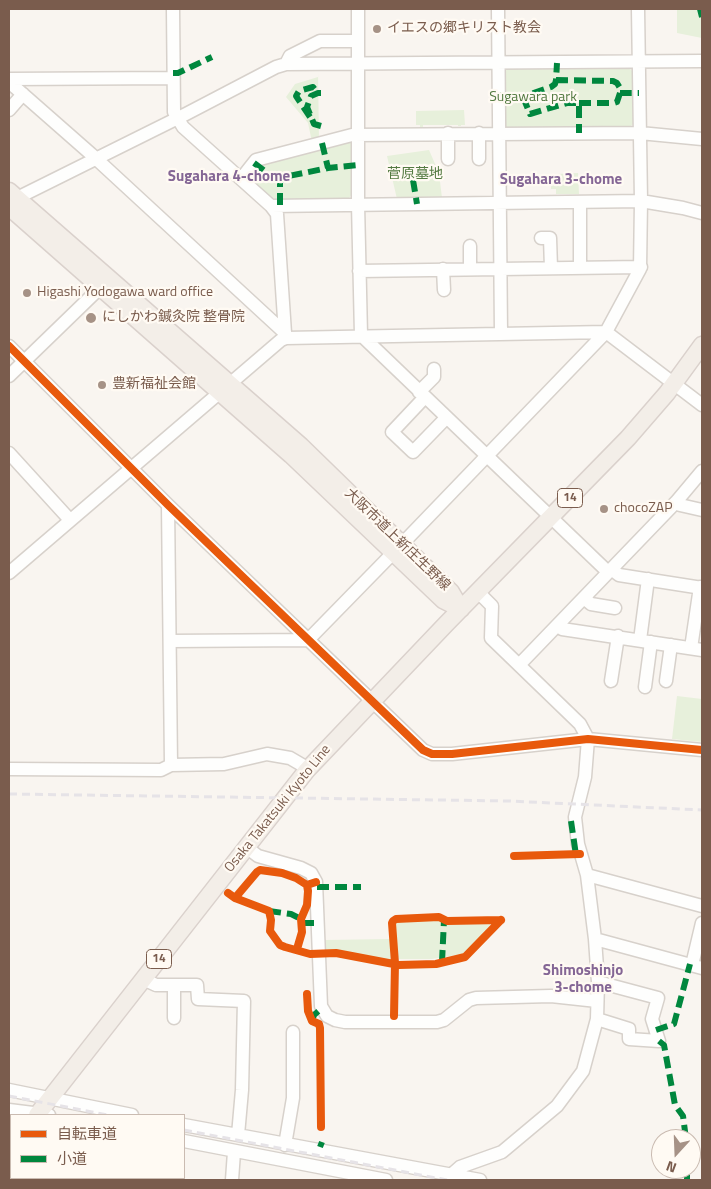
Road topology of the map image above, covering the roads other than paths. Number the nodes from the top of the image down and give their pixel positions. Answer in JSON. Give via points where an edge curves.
{"nodes":[{"id":1,"x":173,"y":9,"type":"edge"},
{"id":2,"x":358,"y":9,"type":"edge"},
{"id":3,"x":498,"y":9,"type":"edge"},
{"id":4,"x":638,"y":9,"type":"edge"},
{"id":5,"x":358,"y":41,"type":"junction"},
{"id":6,"x":639,"y":62,"type":"junction"},
{"id":7,"x":702,"y":62,"type":"edge"},
{"id":8,"x":499,"y":63,"type":"junction"},
{"id":9,"x":286,"y":64,"type":"junction"},
{"id":10,"x":358,"y":64,"type":"junction"},
{"id":11,"x":173,"y":78,"type":"junction"},
{"id":12,"x":9,"y":80,"type":"edge"},
{"id":13,"x":23,"y":94,"type":"junction"},
{"id":14,"x":9,"y":110,"type":"edge"},
{"id":15,"x":178,"y":118,"type":"junction"},
{"id":16,"x":640,"y":132,"type":"junction"},
{"id":17,"x":479,"y":133,"type":"junction"},
{"id":18,"x":499,"y":133,"type":"junction"},
{"id":19,"x":358,"y":134,"type":"junction"},
{"id":20,"x":448,"y":134,"type":"junction"},
{"id":21,"x":702,"y":139,"type":"edge"},
{"id":22,"x":96,"y":159,"type":"junction"},
{"id":23,"x":479,"y":159,"type":"dead end"},
{"id":24,"x":448,"y":160,"type":"dead end"},
{"id":25,"x":241,"y":179,"type":"junction"},
{"id":26,"x":11,"y":199,"type":"edge"},
{"id":27,"x":641,"y":201,"type":"junction"},
{"id":28,"x":580,"y":202,"type":"junction"},
{"id":29,"x":500,"y":203,"type":"junction"},
{"id":30,"x":358,"y":204,"type":"junction"},
{"id":31,"x":271,"y":206,"type":"junction"},
{"id":32,"x":702,"y":213,"type":"edge"},
{"id":33,"x":541,"y":238,"type":"dead end"},
{"id":34,"x":470,"y":246,"type":"dead end"},
{"id":35,"x":641,"y":267,"type":"junction"},
{"id":36,"x":551,"y":268,"type":"junction"},
{"id":37,"x":580,"y":268,"type":"junction"},
{"id":38,"x":443,"y":269,"type":"junction"},
{"id":39,"x":470,"y":269,"type":"junction"},
{"id":40,"x":501,"y":269,"type":"junction"},
{"id":41,"x":359,"y":271,"type":"junction"},
{"id":42,"x":105,"y":283,"type":"junction"},
{"id":43,"x":444,"y":290,"type":"dead end"},
{"id":44,"x":606,"y":332,"type":"junction"},
{"id":45,"x":501,"y":333,"type":"junction"},
{"id":46,"x":285,"y":335,"type":"junction"},
{"id":47,"x":361,"y":335,"type":"junction"},
{"id":48,"x":702,"y":345,"type":"edge"},
{"id":49,"x":9,"y":346,"type":"edge"},
{"id":50,"x":24,"y":361,"type":"junction"},
{"id":51,"x":434,"y":369,"type":"dead end"},
{"id":52,"x":9,"y":376,"type":"edge"},
{"id":53,"x":674,"y":383,"type":"junction"},
{"id":54,"x":225,"y":388,"type":"junction"},
{"id":55,"x":422,"y":394,"type":"junction"},
{"id":56,"x":702,"y":405,"type":"edge"},
{"id":57,"x":446,"y":418,"type":"junction"},
{"id":58,"x":9,"y":453,"type":"edge"},
{"id":59,"x":487,"y":457,"type":"junction"},
{"id":60,"x":132,"y":468,"type":"junction"},
{"id":61,"x":702,"y":471,"type":"edge"},
{"id":62,"x":676,"y":502,"type":"junction"},
{"id":63,"x":168,"y":505,"type":"junction"},
{"id":64,"x":702,"y":510,"type":"edge"},
{"id":65,"x":550,"y":518,"type":"junction"},
{"id":66,"x":70,"y":520,"type":"junction"},
{"id":67,"x":397,"y":549,"type":"junction"},
{"id":68,"x":609,"y":571,"type":"junction"},
{"id":69,"x":9,"y":573,"type":"edge"},
{"id":70,"x":648,"y":579,"type":"junction"},
{"id":71,"x":701,"y":588,"type":"edge"},
{"id":72,"x":478,"y":592,"type":"junction"},
{"id":73,"x":584,"y":598,"type":"junction"},
{"id":74,"x":615,"y":608,"type":"dead end"},
{"id":75,"x":461,"y":609,"type":"junction"},
{"id":76,"x":558,"y":625,"type":"junction"},
{"id":77,"x":618,"y":636,"type":"junction"},
{"id":78,"x":308,"y":640,"type":"junction"},
{"id":79,"x":170,"y":641,"type":"junction"},
{"id":80,"x":646,"y":641,"type":"junction"},
{"id":81,"x":671,"y":645,"type":"junction"},
{"id":82,"x":697,"y":649,"type":"edge"},
{"id":83,"x":518,"y":665,"type":"junction"},
{"id":84,"x":611,"y":681,"type":"dead end"},
{"id":85,"x":666,"y":681,"type":"dead end"},
{"id":86,"x":644,"y":687,"type":"dead end"},
{"id":87,"x":372,"y":702,"type":"junction"},
{"id":88,"x":588,"y":739,"type":"junction"},
{"id":89,"x":702,"y":750,"type":"edge"},
{"id":90,"x":171,"y":764,"type":"junction"},
{"id":91,"x":302,"y":765,"type":"dead end"},
{"id":92,"x":9,"y":770,"type":"edge"},
{"id":93,"x":246,"y":847,"type":"junction"},
{"id":94,"x":587,"y":874,"type":"junction"},
{"id":95,"x":702,"y":906,"type":"edge"},
{"id":96,"x":702,"y":922,"type":"edge"},
{"id":97,"x":595,"y":939,"type":"junction"},
{"id":98,"x":697,"y":966,"type":"edge"},
{"id":99,"x":143,"y":979,"type":"junction"},
{"id":100,"x":598,"y":982,"type":"junction"},
{"id":101,"x":174,"y":985,"type":"junction"},
{"id":102,"x":597,"y":1001,"type":"junction"},
{"id":103,"x":174,"y":1018,"type":"dead end"},
{"id":104,"x":597,"y":1019,"type":"junction"},
{"id":105,"x":293,"y":1032,"type":"dead end"},
{"id":106,"x":9,"y":1090,"type":"edge"},
{"id":107,"x":9,"y":1110,"type":"edge"},
{"id":108,"x":44,"y":1111,"type":"edge"},
{"id":109,"x":110,"y":1114,"type":"edge"},
{"id":110,"x":185,"y":1125,"type":"edge"},
{"id":111,"x":239,"y":1136,"type":"junction"},
{"id":112,"x":185,"y":1141,"type":"edge"},
{"id":113,"x":285,"y":1145,"type":"junction"},
{"id":114,"x":236,"y":1152,"type":"junction"},
{"id":115,"x":451,"y":1175,"type":"junction"},
{"id":116,"x":350,"y":1177,"type":"edge"},
{"id":117,"x":232,"y":1180,"type":"edge"},
{"id":118,"x":386,"y":1180,"type":"edge"},
{"id":119,"x":480,"y":1180,"type":"edge"}],
"edges":[{"from":1,"to":11,"type":"street"},
{"from":2,"to":5,"type":"street"},
{"from":3,"to":8,"type":"street"},
{"from":4,"to":6,"type":"street"},
{"from":5,"to":9,"type":"street","via":[[320,41],[290,56]]},
{"from":5,"to":10,"type":"street"},
{"from":6,"to":7,"type":"street"},
{"from":6,"to":8,"type":"street"},
{"from":6,"to":16,"type":"street"},
{"from":8,"to":10,"type":"street"},
{"from":8,"to":18,"type":"street"},
{"from":9,"to":10,"type":"street"},
{"from":9,"to":15,"type":"street"},
{"from":10,"to":19,"type":"street"},
{"from":11,"to":12,"type":"street"},
{"from":11,"to":15,"type":"street","via":[[174,112]]},
{"from":12,"to":13,"type":"street"},
{"from":13,"to":14,"type":"street"},
{"from":13,"to":22,"type":"street"},
{"from":15,"to":22,"type":"street"},
{"from":15,"to":25,"type":"street","via":[[183,127]]},
{"from":16,"to":18,"type":"street"},
{"from":16,"to":21,"type":"street"},
{"from":16,"to":27,"type":"street"},
{"from":17,"to":18,"type":"street"},
{"from":17,"to":20,"type":"street"},
{"from":17,"to":23,"type":"street"},
{"from":18,"to":29,"type":"street"},
{"from":19,"to":20,"type":"street"},
{"from":19,"to":25,"type":"street","via":[[256,160]]},
{"from":19,"to":30,"type":"street"},
{"from":20,"to":24,"type":"street"},
{"from":22,"to":26,"type":"street"},
{"from":22,"to":46,"type":"street"},
{"from":25,"to":31,"type":"street"},
{"from":26,"to":42,"type":"main road","name":"大阪市道上新庄生野線"},
{"from":27,"to":28,"type":"street"},
{"from":27,"to":32,"type":"street"},
{"from":27,"to":35,"type":"street"},
{"from":28,"to":29,"type":"street"},
{"from":28,"to":37,"type":"street"},
{"from":29,"to":30,"type":"street"},
{"from":29,"to":40,"type":"street"},
{"from":30,"to":31,"type":"street"},
{"from":30,"to":41,"type":"street"},
{"from":31,"to":46,"type":"street","via":[[277,214]]},
{"from":33,"to":36,"type":"street","via":[[550,238]]},
{"from":34,"to":39,"type":"street"},
{"from":35,"to":37,"type":"street"},
{"from":35,"to":44,"type":"street"},
{"from":36,"to":37,"type":"street"},
{"from":36,"to":40,"type":"street"},
{"from":38,"to":39,"type":"street"},
{"from":38,"to":41,"type":"street"},
{"from":38,"to":43,"type":"street"},
{"from":39,"to":40,"type":"street"},
{"from":40,"to":45,"type":"street"},
{"from":41,"to":47,"type":"street"},
{"from":42,"to":50,"type":"street"},
{"from":42,"to":54,"type":"main road","name":"大阪市道上新庄生野線"},
{"from":44,"to":45,"type":"street"},
{"from":44,"to":53,"type":"street"},
{"from":44,"to":59,"type":"street"},
{"from":45,"to":47,"type":"street"},
{"from":46,"to":47,"type":"street"},
{"from":46,"to":54,"type":"street"},
{"from":47,"to":55,"type":"street"},
{"from":48,"to":53,"type":"main road","name":"Osaka Takatsuki Kyoto Line","number":"14"},
{"from":49,"to":50,"type":"street"},
{"from":50,"to":52,"type":"street"},
{"from":50,"to":60,"type":"street"},
{"from":51,"to":55,"type":"street","via":[[434,377]]},
{"from":53,"to":56,"type":"street"},
{"from":53,"to":65,"type":"main road","name":"Osaka Takatsuki Kyoto Line","number":"14","via":[[646,418]]},
{"from":54,"to":60,"type":"street"},
{"from":54,"to":67,"type":"main road","name":"大阪市道上新庄生野線","via":[[301,446]]},
{"from":55,"to":57,"type":"street"},
{"from":55,"to":57,"type":"street","via":[[387,436],[409,457]]},
{"from":57,"to":59,"type":"street"},
{"from":58,"to":66,"type":"street"},
{"from":59,"to":65,"type":"street"},
{"from":59,"to":67,"type":"street"},
{"from":60,"to":63,"type":"street"},
{"from":60,"to":66,"type":"street"},
{"from":61,"to":62,"type":"street"},
{"from":62,"to":64,"type":"street"},
{"from":62,"to":68,"type":"street"},
{"from":63,"to":78,"type":"street"},
{"from":63,"to":79,"type":"street"},
{"from":65,"to":68,"type":"street"},
{"from":65,"to":72,"type":"main road","name":"Osaka Takatsuki Kyoto Line","number":"14"},
{"from":66,"to":69,"type":"street"},
{"from":67,"to":75,"type":"main road","name":"大阪市道上新庄生野線","via":[[451,592]]},
{"from":67,"to":78,"type":"street"},
{"from":68,"to":70,"type":"street"},
{"from":68,"to":73,"type":"street"},
{"from":70,"to":71,"type":"street"},
{"from":70,"to":80,"type":"street"},
{"from":71,"to":82,"type":"street"},
{"from":72,"to":75,"type":"main road","name":"Osaka Takatsuki Kyoto Line","number":"14"},
{"from":72,"to":83,"type":"street","via":[[492,606],[491,638]]},
{"from":73,"to":74,"type":"street","via":[[591,604]]},
{"from":73,"to":76,"type":"street"},
{"from":75,"to":87,"type":"main road","name":"Osaka Takatsuki Kyoto Line","number":"14"},
{"from":76,"to":77,"type":"street"},
{"from":76,"to":83,"type":"street"},
{"from":77,"to":80,"type":"street"},
{"from":77,"to":84,"type":"street"},
{"from":78,"to":79,"type":"street"},
{"from":78,"to":87,"type":"street"},
{"from":79,"to":90,"type":"street"},
{"from":80,"to":81,"type":"street"},
{"from":80,"to":86,"type":"street"},
{"from":81,"to":82,"type":"street"},
{"from":81,"to":85,"type":"street"},
{"from":83,"to":88,"type":"street","via":[[580,724]]},
{"from":87,"to":88,"type":"street","via":[[423,750],[432,754]]},
{"from":87,"to":93,"type":"main road","name":"Osaka Takatsuki Kyoto Line","number":"14","via":[[307,770]]},
{"from":88,"to":89,"type":"street"},
{"from":88,"to":94,"type":"street","via":[[585,777],[575,817],[578,844]]},
{"from":90,"to":91,"type":"street","via":[[224,764],[267,754],[290,758]]},
{"from":90,"to":92,"type":"street","via":[[160,770]]},
{"from":93,"to":99,"type":"main road","name":"Osaka Takatsuki Kyoto Line","number":"14"},
{"from":93,"to":102,"type":"street","via":[[258,856],[311,873],[316,882],[321,1006],[327,1016],[335,1020],[437,1022],[476,998],[551,996]]},
{"from":94,"to":95,"type":"street"},
{"from":94,"to":97,"type":"street"},
{"from":96,"to":98,"type":"street"},
{"from":97,"to":98,"type":"street"},
{"from":97,"to":100,"type":"street"},
{"from":99,"to":101,"type":"street","via":[[156,985]]},
{"from":99,"to":108,"type":"main road","name":"Osaka Takatsuki Kyoto Line","number":"14"},
{"from":100,"to":102,"type":"street"},
{"from":100,"to":104,"type":"street","via":[[658,998],[652,1019],[660,1041],[629,1039],[629,1029]]},
{"from":101,"to":103,"type":"street"},
{"from":101,"to":111,"type":"street","via":[[197,985],[198,999],[244,1001]]},
{"from":102,"to":104,"type":"street"},
{"from":104,"to":115,"type":"street","via":[[583,1070],[557,1106],[502,1152],[460,1167]]},
{"from":105,"to":113,"type":"street","via":[[293,1098]]},
{"from":106,"to":108,"type":"street"},
{"from":107,"to":108,"type":"street"},
{"from":108,"to":109,"type":"street"},
{"from":110,"to":111,"type":"street"},
{"from":111,"to":113,"type":"street"},
{"from":111,"to":114,"type":"street"},
{"from":112,"to":114,"type":"street"},
{"from":113,"to":115,"type":"street"},
{"from":114,"to":116,"type":"street"},
{"from":114,"to":117,"type":"street"},
{"from":115,"to":119,"type":"street"},
{"from":116,"to":118,"type":"street"}]}
